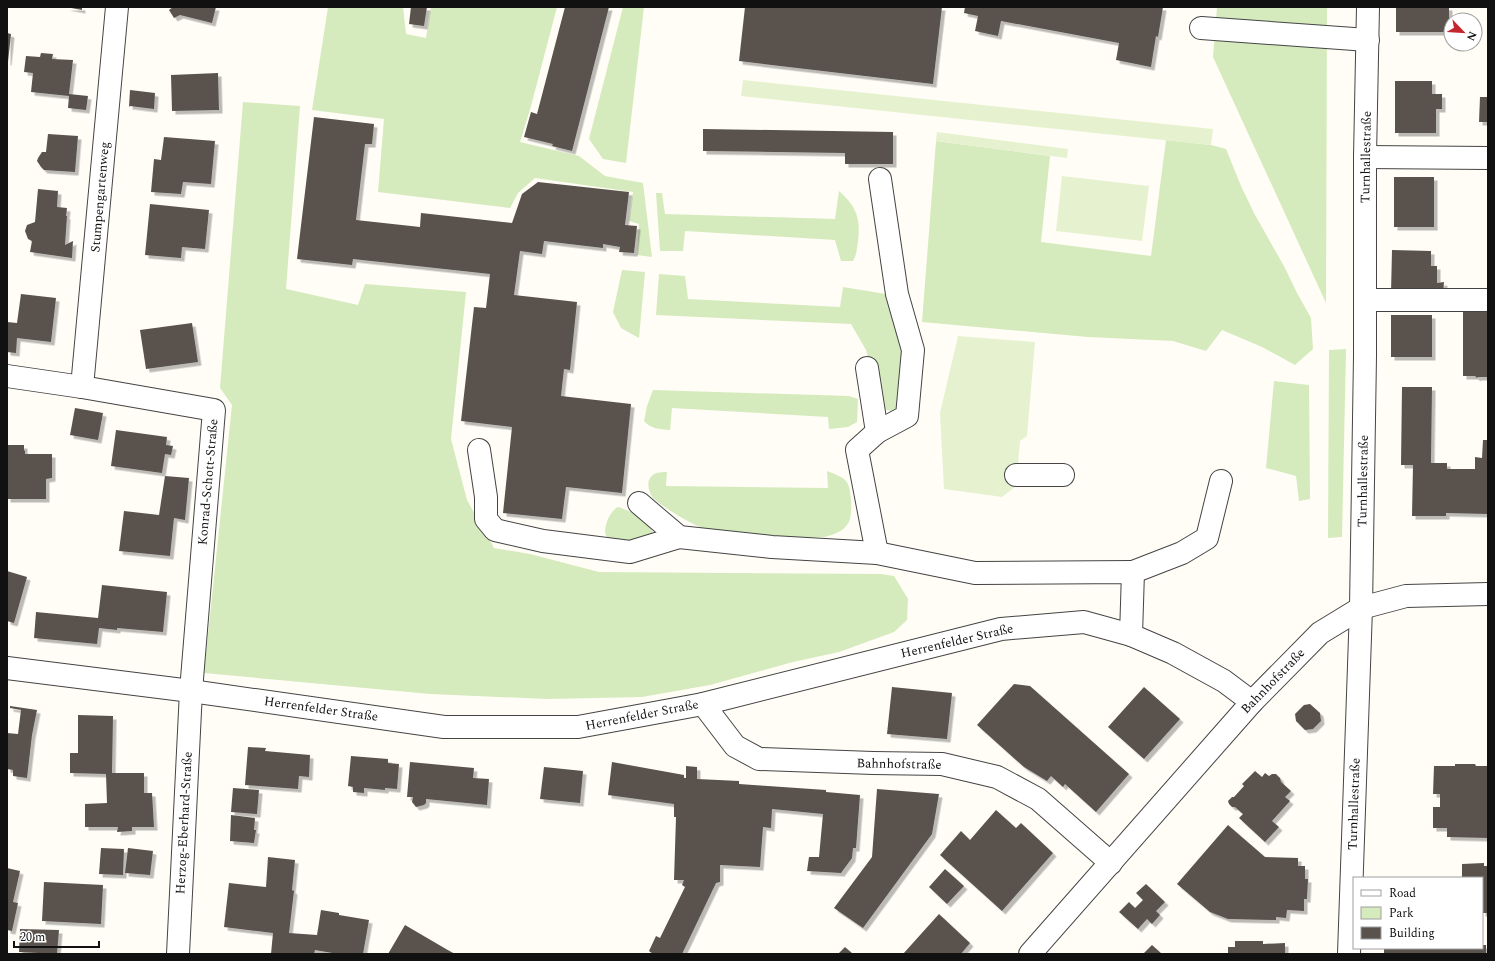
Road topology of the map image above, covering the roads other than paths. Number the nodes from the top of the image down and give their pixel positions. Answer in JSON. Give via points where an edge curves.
{"nodes":[{"id":1,"x":117,"y":7,"type":"edge"},
{"id":2,"x":1368,"y":7,"type":"edge"},
{"id":3,"x":1201,"y":28,"type":"dead end"},
{"id":4,"x":1368,"y":40,"type":"junction"},
{"id":5,"x":1365,"y":157,"type":"junction"},
{"id":6,"x":1488,"y":158,"type":"edge"},
{"id":7,"x":880,"y":179,"type":"dead end"},
{"id":8,"x":1365,"y":300,"type":"junction"},
{"id":9,"x":1488,"y":300,"type":"edge"},
{"id":10,"x":867,"y":368,"type":"dead end"},
{"id":11,"x":7,"y":376,"type":"edge"},
{"id":12,"x":82,"y":387,"type":"junction"},
{"id":13,"x":877,"y":432,"type":"junction"},
{"id":14,"x":479,"y":450,"type":"dead end"},
{"id":15,"x":1016,"y":475,"type":"dead end"},
{"id":16,"x":1063,"y":475,"type":"dead end"},
{"id":17,"x":1221,"y":481,"type":"dead end"},
{"id":18,"x":638,"y":503,"type":"dead end"},
{"id":19,"x":679,"y":537,"type":"junction"},
{"id":20,"x":877,"y":553,"type":"junction"},
{"id":21,"x":1132,"y":572,"type":"junction"},
{"id":22,"x":1488,"y":594,"type":"edge"},
{"id":23,"x":1361,"y":608,"type":"junction"},
{"id":24,"x":1132,"y":635,"type":"junction"},
{"id":25,"x":7,"y":668,"type":"edge"},
{"id":26,"x":191,"y":691,"type":"junction"},
{"id":27,"x":1252,"y":702,"type":"junction"},
{"id":28,"x":703,"y":704,"type":"junction"},
{"id":29,"x":1111,"y":863,"type":"junction"},
{"id":30,"x":178,"y":954,"type":"edge"},
{"id":31,"x":1030,"y":954,"type":"edge"},
{"id":32,"x":1349,"y":954,"type":"edge"}],
"edges":[{"from":1,"to":12,"type":"street","name":"Stumpengartenweg"},
{"from":2,"to":4,"type":"street","name":"Turnhallestraße"},
{"from":3,"to":4,"type":"street"},
{"from":4,"to":5,"type":"street","name":"Turnhallestraße"},
{"from":5,"to":6,"type":"street"},
{"from":5,"to":8,"type":"street","name":"Turnhallestraße"},
{"from":7,"to":13,"type":"street","via":[[897,294],[913,350],[907,416]]},
{"from":8,"to":9,"type":"street"},
{"from":8,"to":23,"type":"street","name":"Turnhallestraße"},
{"from":10,"to":13,"type":"street"},
{"from":11,"to":12,"type":"street","name":"Konrad-Schott-Straße"},
{"from":12,"to":26,"type":"street","name":"Konrad-Schott-Straße","via":[[214,410]]},
{"from":13,"to":20,"type":"street","via":[[858,450]]},
{"from":14,"to":19,"type":"street","via":[[486,497],[486,519],[495,530],[543,541],[630,552]]},
{"from":15,"to":16,"type":"street"},
{"from":17,"to":21,"type":"street","via":[[1207,538],[1182,553]]},
{"from":18,"to":19,"type":"street"},
{"from":19,"to":20,"type":"street"},
{"from":20,"to":21,"type":"street","via":[[975,573]]},
{"from":21,"to":24,"type":"street"},
{"from":22,"to":23,"type":"street","name":"Bahnhofstraße","via":[[1406,596]]},
{"from":23,"to":27,"type":"street","name":"Bahnhofstraße","via":[[1320,633]]},
{"from":23,"to":32,"type":"street","name":"Turnhallestraße"},
{"from":24,"to":27,"type":"street","name":"Herrenfelder Straße","via":[[1180,656],[1224,681]]},
{"from":24,"to":28,"type":"street","name":"Herrenfelder Straße","via":[[1084,622],[1001,629]]},
{"from":25,"to":26,"type":"street","name":"Herrenfelder Straße"},
{"from":26,"to":28,"type":"street","name":"Herrenfelder Straße","via":[[444,727],[578,728]]},
{"from":26,"to":30,"type":"street","name":"Herzog-Eberhard-Straße"},
{"from":27,"to":29,"type":"street","name":"Bahnhofstraße"},
{"from":28,"to":29,"type":"street","name":"Bahnhofstraße","via":[[735,746],[759,759],[942,764],[997,777],[1038,799]]},
{"from":29,"to":31,"type":"street","name":"Bahnhofstraße"}]}
